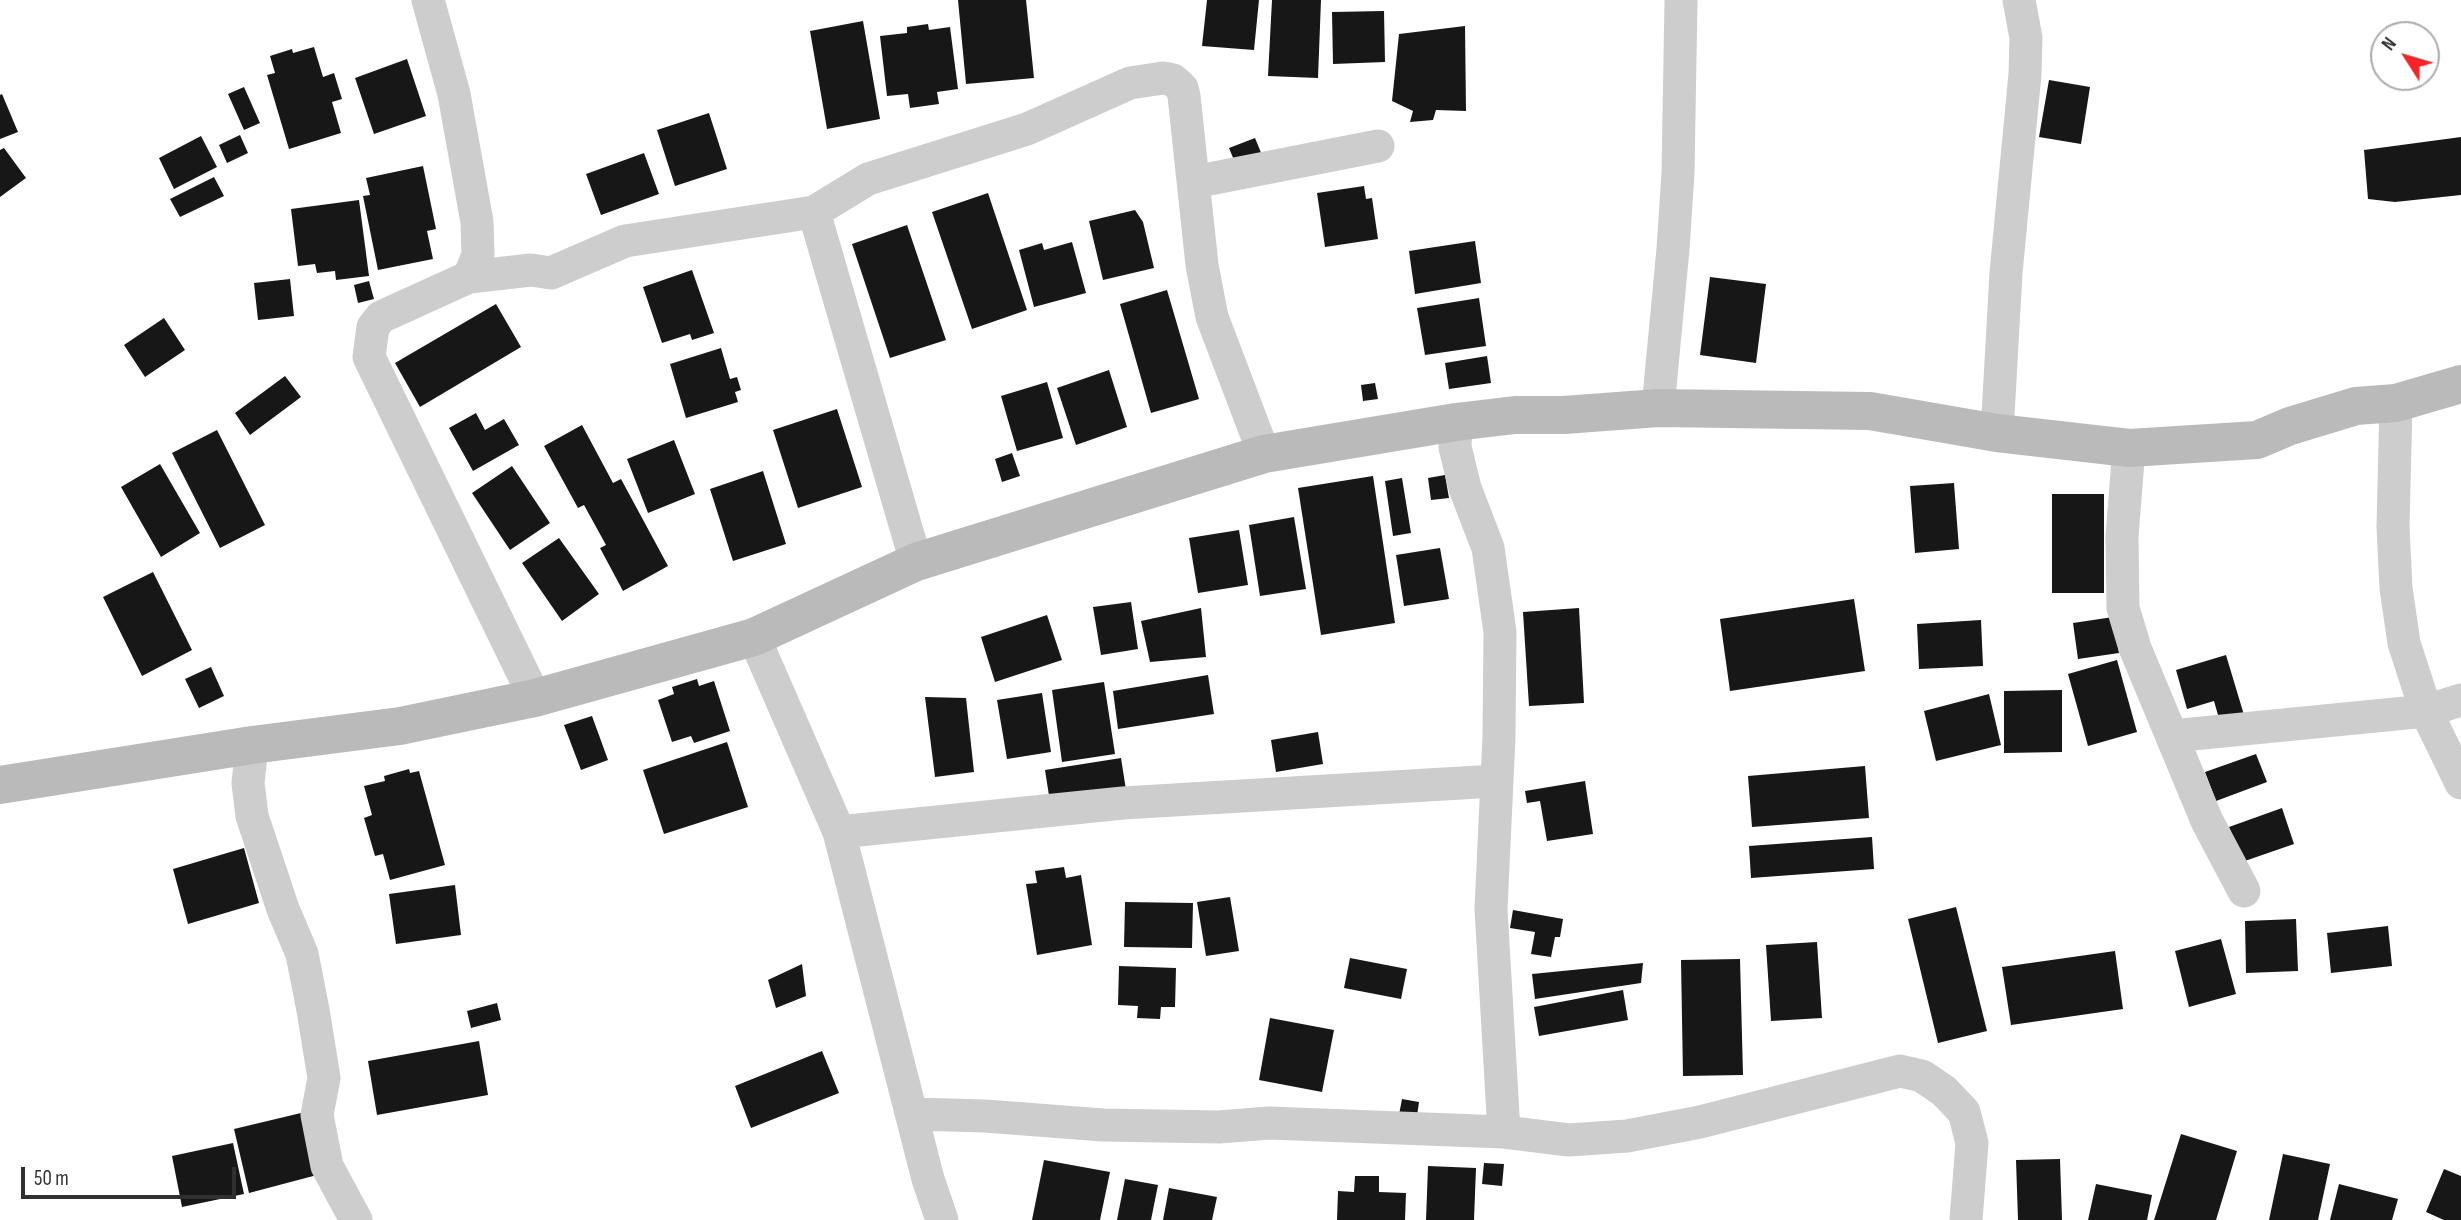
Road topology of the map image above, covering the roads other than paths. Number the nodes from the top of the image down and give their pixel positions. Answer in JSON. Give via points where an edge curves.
{"nodes":[{"id":1,"x":428,"y":0,"type":"edge"},
{"id":2,"x":1681,"y":0,"type":"edge"},
{"id":3,"x":2020,"y":0,"type":"edge"},
{"id":4,"x":1378,"y":145,"type":"dead end"},
{"id":5,"x":1194,"y":182,"type":"junction"},
{"id":6,"x":814,"y":212,"type":"junction"},
{"id":7,"x":469,"y":277,"type":"junction"},
{"id":8,"x":2461,"y":384,"type":"edge"},
{"id":9,"x":2396,"y":403,"type":"junction"},
{"id":10,"x":1658,"y":408,"type":"junction"},
{"id":11,"x":1456,"y":422,"type":"junction"},
{"id":12,"x":1997,"y":433,"type":"junction"},
{"id":13,"x":2129,"y":448,"type":"junction"},
{"id":14,"x":1264,"y":454,"type":"junction"},
{"id":15,"x":916,"y":562,"type":"junction"},
{"id":16,"x":754,"y":637,"type":"junction"},
{"id":17,"x":536,"y":698,"type":"junction"},
{"id":18,"x":2461,"y":700,"type":"edge"},
{"id":19,"x":2426,"y":711,"type":"junction"},
{"id":20,"x":2172,"y":736,"type":"junction"},
{"id":21,"x":252,"y":745,"type":"junction"},
{"id":22,"x":1495,"y":781,"type":"junction"},
{"id":23,"x":2461,"y":783,"type":"edge"},
{"id":24,"x":0,"y":785,"type":"edge"},
{"id":25,"x":839,"y":832,"type":"junction"},
{"id":26,"x":2244,"y":891,"type":"dead end"},
{"id":27,"x":913,"y":1114,"type":"junction"},
{"id":28,"x":1504,"y":1132,"type":"junction"},
{"id":29,"x":356,"y":1220,"type":"edge"},
{"id":30,"x":942,"y":1220,"type":"edge"},
{"id":31,"x":1966,"y":1220,"type":"edge"}],
"edges":[{"from":1,"to":7,"type":"street","via":[[454,94],[477,222],[478,255]]},
{"from":2,"to":10,"type":"street","via":[[1678,173]]},
{"from":3,"to":12,"type":"street","via":[[2025,75],[2006,273]]},
{"from":4,"to":5,"type":"street"},
{"from":5,"to":6,"type":"street","via":[[1182,88],[1163,78],[1130,83],[1027,129],[868,179]]},
{"from":5,"to":14,"type":"street","via":[[1212,317]]},
{"from":6,"to":7,"type":"street","via":[[625,241],[551,273],[531,270]]},
{"from":6,"to":15,"type":"street"},
{"from":7,"to":17,"type":"street","via":[[381,317],[373,327],[369,357]]},
{"from":8,"to":9,"type":"street"},
{"from":9,"to":13,"type":"street","via":[[2356,405],[2257,440]]},
{"from":9,"to":19,"type":"street","via":[[2396,587],[2404,643]]},
{"from":10,"to":11,"type":"street"},
{"from":10,"to":12,"type":"street","via":[[1870,411]]},
{"from":11,"to":14,"type":"street"},
{"from":11,"to":22,"type":"street","via":[[1455,447],[1488,548],[1500,632]]},
{"from":12,"to":13,"type":"street"},
{"from":13,"to":20,"type":"street","via":[[2122,536],[2123,608]]},
{"from":14,"to":15,"type":"street"},
{"from":15,"to":16,"type":"street"},
{"from":16,"to":17,"type":"street"},
{"from":16,"to":25,"type":"street"},
{"from":17,"to":21,"type":"street","via":[[400,726]]},
{"from":18,"to":19,"type":"street"},
{"from":19,"to":20,"type":"street"},
{"from":19,"to":23,"type":"street"},
{"from":20,"to":26,"type":"street","via":[[2207,821]]},
{"from":21,"to":24,"type":"street"},
{"from":21,"to":29,"type":"street","via":[[248,783],[252,816],[302,954],[313,1010],[324,1078],[317,1115],[327,1167]]},
{"from":22,"to":25,"type":"street","via":[[1123,803]]},
{"from":22,"to":28,"type":"street","via":[[1491,909]]},
{"from":25,"to":27,"type":"street"},
{"from":27,"to":28,"type":"street","via":[[1103,1125],[1269,1123]]},
{"from":27,"to":30,"type":"street"},
{"from":28,"to":31,"type":"street","via":[[1569,1140],[1627,1136],[1900,1071],[1922,1076],[1964,1112],[1972,1143]]}]}
